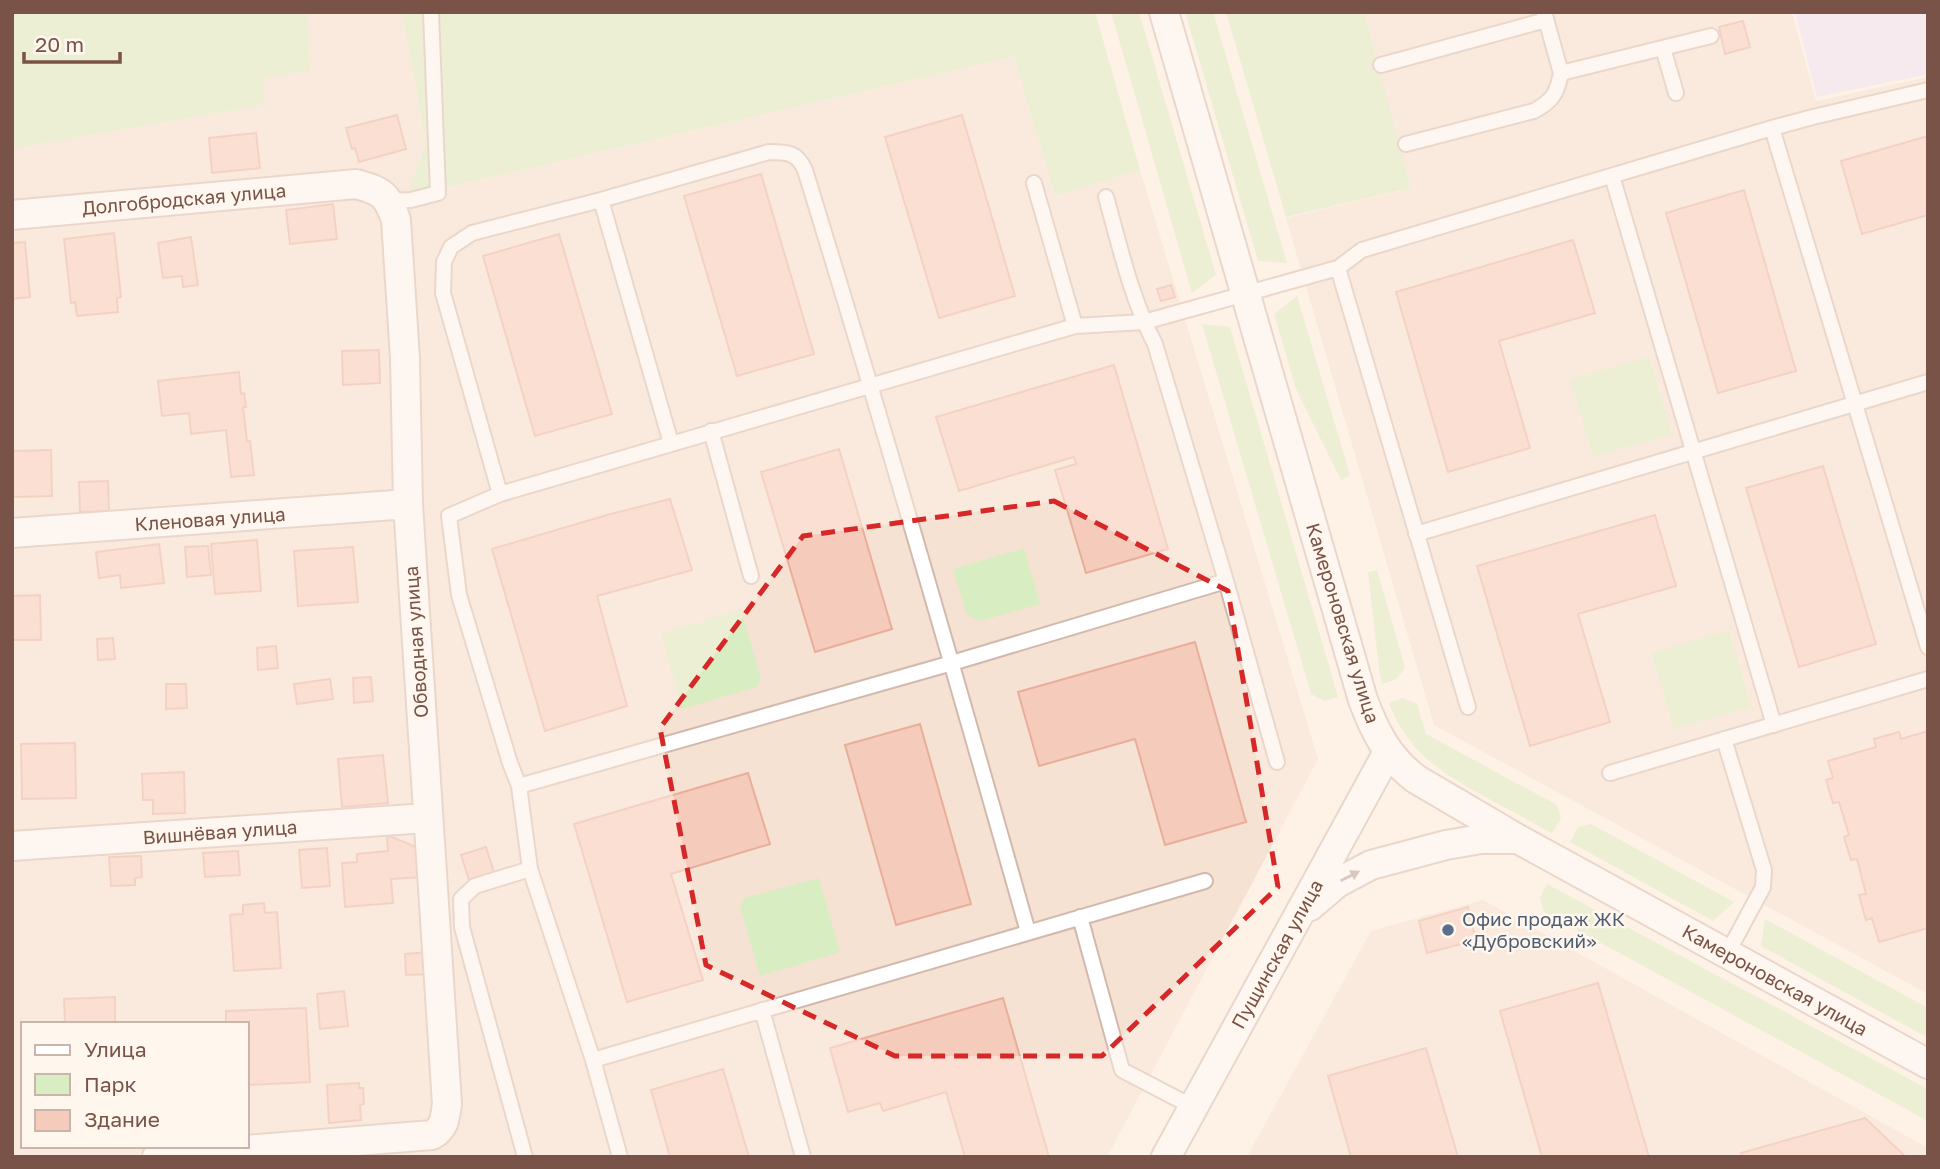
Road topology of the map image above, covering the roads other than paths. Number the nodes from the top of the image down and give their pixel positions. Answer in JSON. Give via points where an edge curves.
{"nodes":[{"id":1,"x":432,"y":12,"type":"edge"},
{"id":2,"x":1164,"y":12,"type":"edge"},
{"id":3,"x":1545,"y":16,"type":"edge"},
{"id":4,"x":1711,"y":36,"type":"dead end"},
{"id":5,"x":1663,"y":48,"type":"junction"},
{"id":6,"x":1381,"y":65,"type":"dead end"},
{"id":7,"x":1561,"y":74,"type":"junction"},
{"id":8,"x":1928,"y":90,"type":"edge"},
{"id":9,"x":1676,"y":93,"type":"dead end"},
{"id":10,"x":1772,"y":128,"type":"junction"},
{"id":11,"x":1406,"y":144,"type":"dead end"},
{"id":12,"x":1612,"y":176,"type":"junction"},
{"id":13,"x":1034,"y":183,"type":"dead end"},
{"id":14,"x":1106,"y":197,"type":"dead end"},
{"id":15,"x":601,"y":200,"type":"junction"},
{"id":16,"x":389,"y":201,"type":"junction"},
{"id":17,"x":12,"y":215,"type":"edge"},
{"id":18,"x":1338,"y":268,"type":"junction"},
{"id":19,"x":1246,"y":294,"type":"junction"},
{"id":20,"x":1144,"y":322,"type":"junction"},
{"id":21,"x":1075,"y":326,"type":"junction"},
{"id":22,"x":1928,"y":382,"type":"edge"},
{"id":23,"x":871,"y":386,"type":"junction"},
{"id":24,"x":1856,"y":404,"type":"junction"},
{"id":25,"x":711,"y":431,"type":"junction"},
{"id":26,"x":671,"y":443,"type":"junction"},
{"id":27,"x":1694,"y":451,"type":"junction"},
{"id":28,"x":500,"y":494,"type":"junction"},
{"id":29,"x":408,"y":504,"type":"junction"},
{"id":30,"x":12,"y":533,"type":"edge"},
{"id":31,"x":1416,"y":534,"type":"junction"},
{"id":32,"x":751,"y":576,"type":"dead end"},
{"id":33,"x":1226,"y":581,"type":"junction"},
{"id":34,"x":1928,"y":647,"type":"edge"},
{"id":35,"x":952,"y":663,"type":"junction"},
{"id":36,"x":1928,"y":679,"type":"edge"},
{"id":37,"x":1468,"y":707,"type":"dead end"},
{"id":38,"x":1774,"y":725,"type":"junction"},
{"id":39,"x":1724,"y":739,"type":"junction"},
{"id":40,"x":1388,"y":752,"type":"junction"},
{"id":41,"x":1277,"y":762,"type":"dead end"},
{"id":42,"x":1610,"y":773,"type":"dead end"},
{"id":43,"x":519,"y":786,"type":"junction"},
{"id":44,"x":427,"y":818,"type":"junction"},
{"id":45,"x":1518,"y":839,"type":"junction"},
{"id":46,"x":12,"y":846,"type":"edge"},
{"id":47,"x":530,"y":869,"type":"junction"},
{"id":48,"x":1205,"y":881,"type":"dead end"},
{"id":49,"x":1080,"y":917,"type":"junction"},
{"id":50,"x":1296,"y":918,"type":"junction"},
{"id":51,"x":1028,"y":932,"type":"junction"},
{"id":52,"x":1727,"y":954,"type":"junction"},
{"id":53,"x":762,"y":1010,"type":"junction"},
{"id":54,"x":593,"y":1060,"type":"junction"},
{"id":55,"x":1928,"y":1064,"type":"edge"},
{"id":56,"x":1193,"y":1107,"type":"junction"},
{"id":57,"x":157,"y":1157,"type":"edge"},
{"id":58,"x":525,"y":1157,"type":"edge"},
{"id":59,"x":620,"y":1157,"type":"edge"},
{"id":60,"x":803,"y":1157,"type":"edge"},
{"id":61,"x":1166,"y":1157,"type":"edge"}],
"edges":[{"from":1,"to":16,"type":"lane","via":[[438,193]]},
{"from":2,"to":19,"type":"street","name":"Камероновская улица"},
{"from":3,"to":6,"type":"lane"},
{"from":3,"to":7,"type":"lane"},
{"from":4,"to":5,"type":"lane"},
{"from":5,"to":7,"type":"lane"},
{"from":5,"to":9,"type":"lane"},
{"from":7,"to":11,"type":"lane","via":[[1557,90],[1534,111]]},
{"from":8,"to":10,"type":"lane"},
{"from":10,"to":12,"type":"lane"},
{"from":10,"to":24,"type":"lane"},
{"from":12,"to":18,"type":"lane","via":[[1362,250]]},
{"from":12,"to":27,"type":"lane"},
{"from":13,"to":21,"type":"lane"},
{"from":14,"to":20,"type":"lane"},
{"from":15,"to":23,"type":"lane","via":[[769,152],[792,154],[801,160]]},
{"from":15,"to":26,"type":"lane"},
{"from":15,"to":28,"type":"lane","via":[[472,233],[451,247],[444,262],[443,293]]},
{"from":16,"to":17,"type":"street","name":"Долгобродская улица","via":[[375,189],[356,184]]},
{"from":16,"to":29,"type":"street","name":"Обводная улица","via":[[397,230],[404,332]]},
{"from":18,"to":19,"type":"lane"},
{"from":18,"to":31,"type":"lane"},
{"from":19,"to":20,"type":"lane"},
{"from":19,"to":40,"type":"street","name":"Камероновская улица","via":[[1363,700]]},
{"from":20,"to":21,"type":"lane"},
{"from":20,"to":33,"type":"lane","via":[[1155,344]]},
{"from":21,"to":23,"type":"lane"},
{"from":22,"to":24,"type":"lane"},
{"from":23,"to":25,"type":"lane"},
{"from":23,"to":35,"type":"lane"},
{"from":24,"to":27,"type":"lane"},
{"from":24,"to":34,"type":"lane"},
{"from":25,"to":26,"type":"lane"},
{"from":25,"to":32,"type":"lane"},
{"from":26,"to":28,"type":"lane"},
{"from":27,"to":31,"type":"lane"},
{"from":27,"to":38,"type":"lane"},
{"from":28,"to":43,"type":"lane","via":[[449,516],[459,595]]},
{"from":29,"to":30,"type":"street","name":"Кленовая улица"},
{"from":29,"to":44,"type":"street","name":"Обводная улица"},
{"from":31,"to":37,"type":"lane"},
{"from":33,"to":35,"type":"lane"},
{"from":33,"to":41,"type":"lane"},
{"from":35,"to":43,"type":"lane"},
{"from":35,"to":51,"type":"lane"},
{"from":36,"to":38,"type":"lane"},
{"from":38,"to":39,"type":"lane"},
{"from":39,"to":42,"type":"lane"},
{"from":39,"to":52,"type":"lane","via":[[1765,879]]},
{"from":40,"to":45,"type":"street","name":"Камероновская улица","via":[[1416,779]]},
{"from":40,"to":50,"type":"street","name":"Пущинская улица"},
{"from":43,"to":47,"type":"lane"},
{"from":44,"to":46,"type":"street","name":"Вишнёвая улица"},
{"from":44,"to":57,"type":"street","name":"Обводная улица","via":[[447,1104],[439,1131]]},
{"from":50,"to":45,"type":"street","one_way":true,"via":[[1337,883],[1371,865],[1446,845]]},
{"from":45,"to":52,"type":"street","name":"Камероновская улица"},
{"from":47,"to":54,"type":"lane"},
{"from":47,"to":58,"type":"lane","via":[[475,886],[461,899],[462,927]]},
{"from":48,"to":49,"type":"lane"},
{"from":49,"to":51,"type":"lane"},
{"from":49,"to":56,"type":"lane","via":[[1122,1070]]},
{"from":50,"to":56,"type":"street","name":"Пущинская улица"},
{"from":51,"to":53,"type":"lane"},
{"from":52,"to":55,"type":"street","name":"Камероновская улица"},
{"from":53,"to":54,"type":"lane"},
{"from":53,"to":60,"type":"lane"},
{"from":54,"to":59,"type":"lane"},
{"from":56,"to":61,"type":"street","name":"Пущинская улица"}]}
